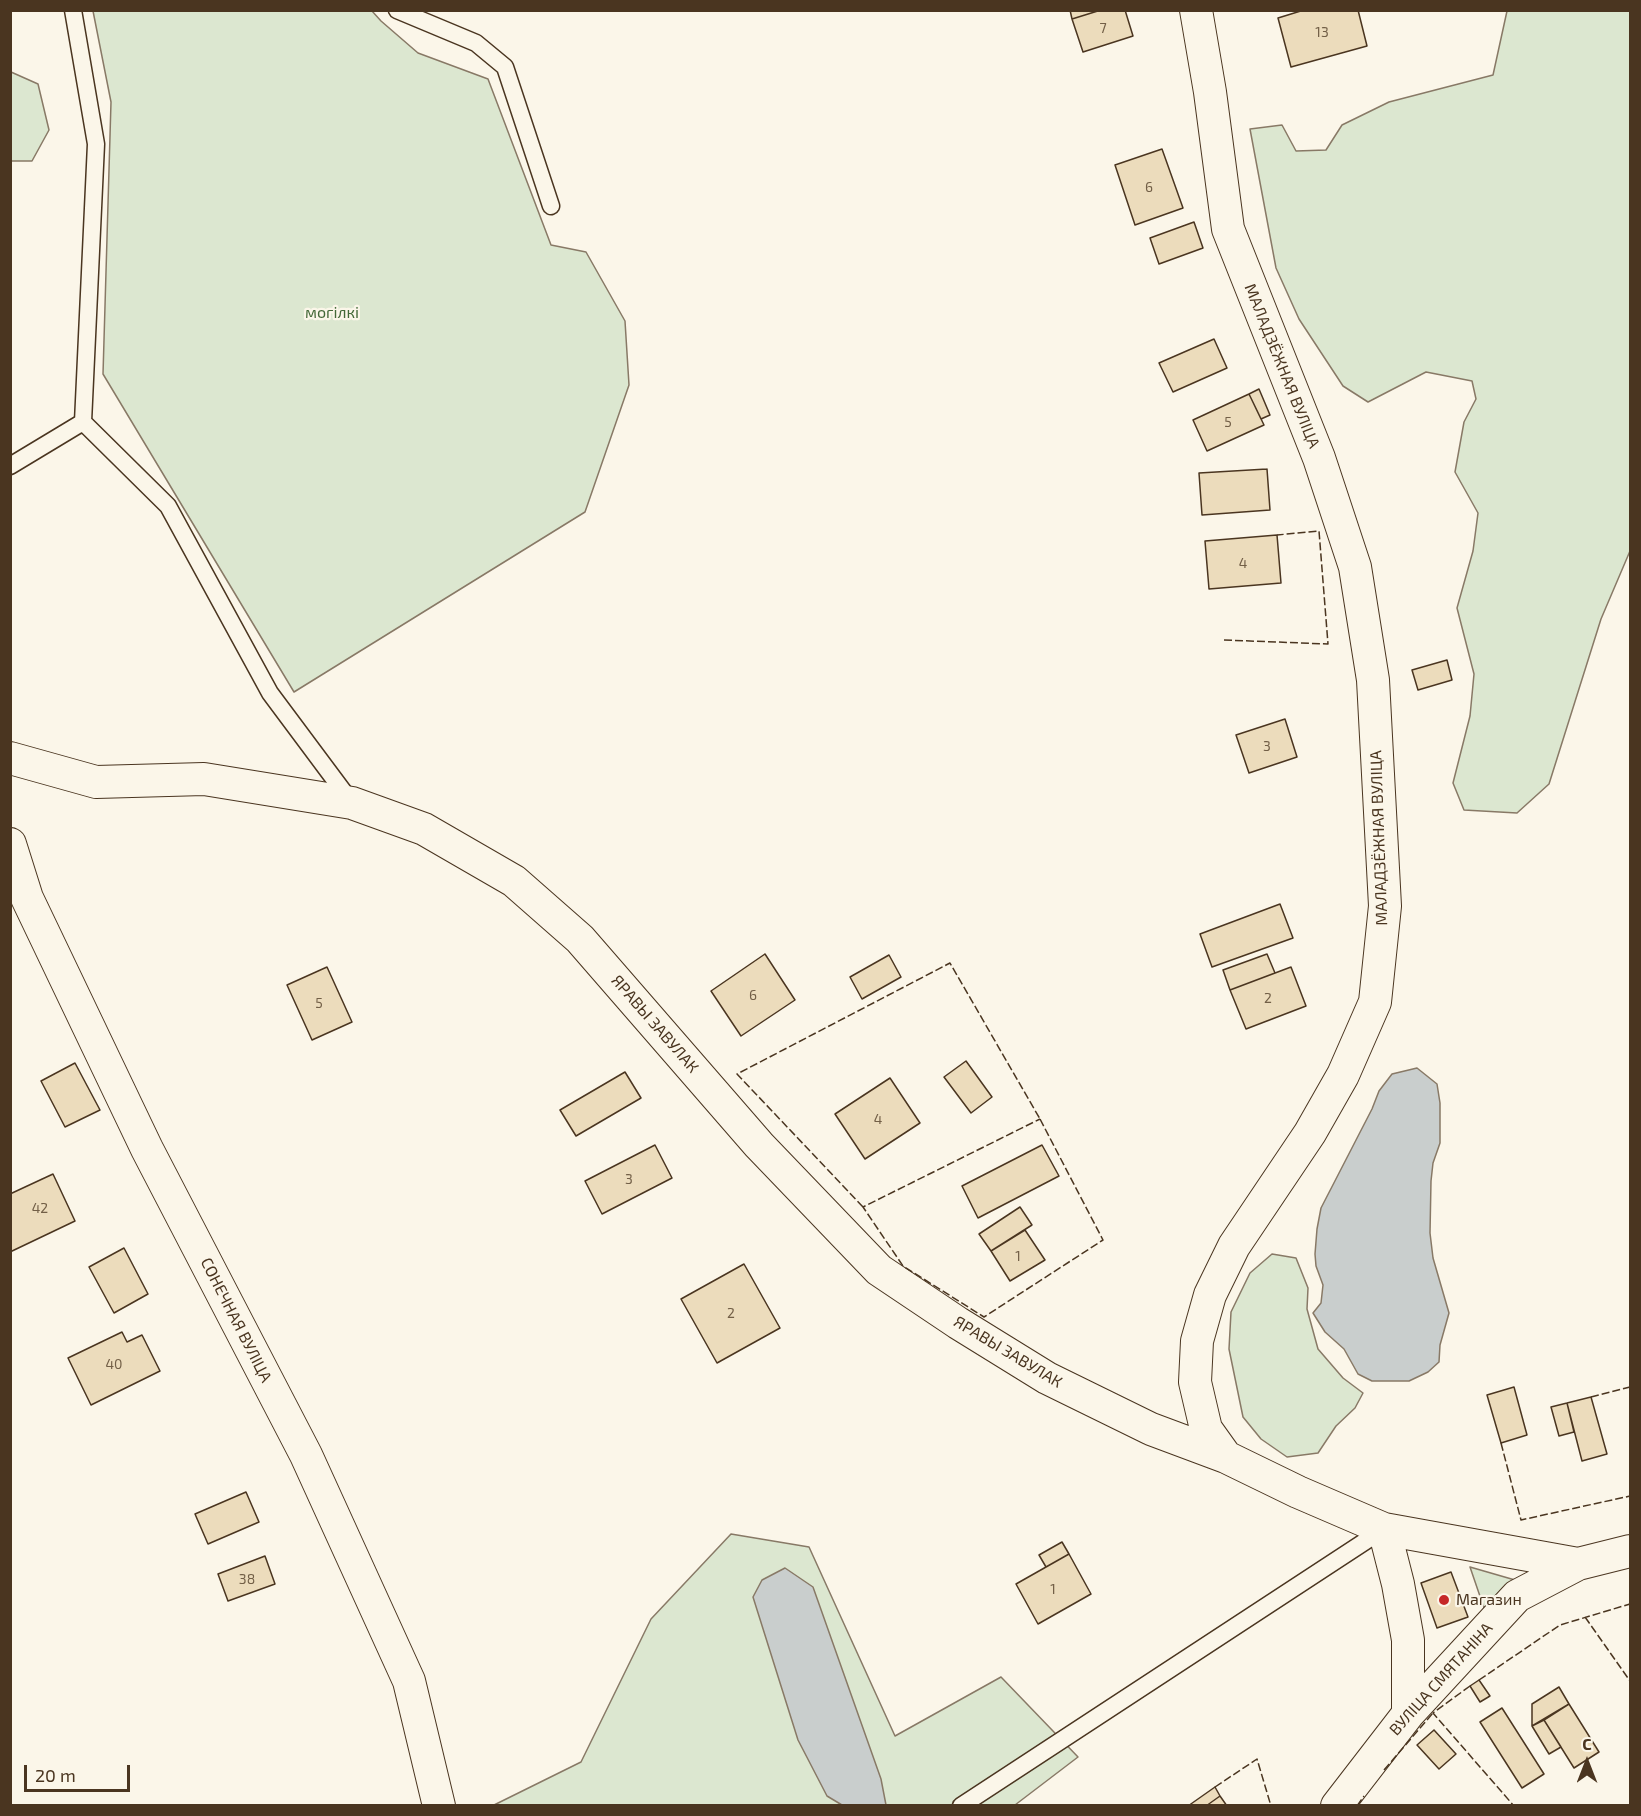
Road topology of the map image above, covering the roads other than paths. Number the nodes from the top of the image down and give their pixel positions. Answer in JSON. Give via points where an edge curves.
{"nodes":[{"id":1,"x":73,"y":10,"type":"edge"},
{"id":2,"x":397,"y":10,"type":"edge"},
{"id":3,"x":1196,"y":10,"type":"edge"},
{"id":4,"x":551,"y":206,"type":"dead end"},
{"id":5,"x":82,"y":422,"type":"junction"},
{"id":6,"x":10,"y":466,"type":"edge"},
{"id":7,"x":10,"y":758,"type":"edge"},
{"id":8,"x":352,"y":803,"type":"junction"},
{"id":9,"x":10,"y":844,"type":"edge"},
{"id":10,"x":1226,"y":1457,"type":"junction"},
{"id":11,"x":1384,"y":1529,"type":"junction"},
{"id":12,"x":1630,"y":1551,"type":"edge"},
{"id":13,"x":1578,"y":1564,"type":"junction"},
{"id":14,"x":1408,"y":1714,"type":"junction"},
{"id":15,"x":439,"y":1806,"type":"edge"},
{"id":16,"x":961,"y":1806,"type":"edge"},
{"id":17,"x":1336,"y":1806,"type":"edge"}],
"edges":[{"from":1,"to":5,"type":"lane","via":[[96,144]]},
{"from":2,"to":4,"type":"lane","via":[[476,44],[505,66]]},
{"from":3,"to":10,"type":"street","name":"МАЛАДЗЁЖНАЯ ВУЛІЦА","via":[[1228,229],[1319,458],[1354,567],[1373,681],[1385,906],[1375,1002],[1343,1076],[1234,1246],[1210,1295],[1197,1341],[1195,1382],[1206,1429]]},
{"from":5,"to":6,"type":"lane"},
{"from":5,"to":8,"type":"lane","via":[[168,506],[270,693]]},
{"from":7,"to":8,"type":"street","name":"ЯРАВЫ ЗАВУЛАК","via":[[96,782],[204,779]]},
{"from":8,"to":10,"type":"street","name":"ЯРАВЫ ЗАВУЛАК","via":[[424,829],[514,881],[580,939],[759,1144],[879,1270],[1047,1378],[1151,1429]]},
{"from":9,"to":15,"type":"street","name":"СОНЕЧНАЯ ВУЛІЦА","via":[[27,898],[147,1149],[306,1455],[409,1681]]},
{"from":10,"to":11,"type":"street","name":"МАЛАДЗЁЖНАЯ ВУЛІЦА"},
{"from":11,"to":13,"type":"street","name":"МАЛАДЗЁЖНАЯ ВУЛІЦА"},
{"from":11,"to":14,"type":"street","via":[[1408,1640]]},
{"from":11,"to":16,"type":"lane"},
{"from":12,"to":13,"type":"street","name":"ВУЛІЦА СМЯТАНІНА"},
{"from":13,"to":14,"type":"street","name":"ВУЛІЦА СМЯТАНІНА","via":[[1516,1596]]},
{"from":14,"to":17,"type":"street","name":"ВУЛІЦА СМЯТАНІНА"}]}
